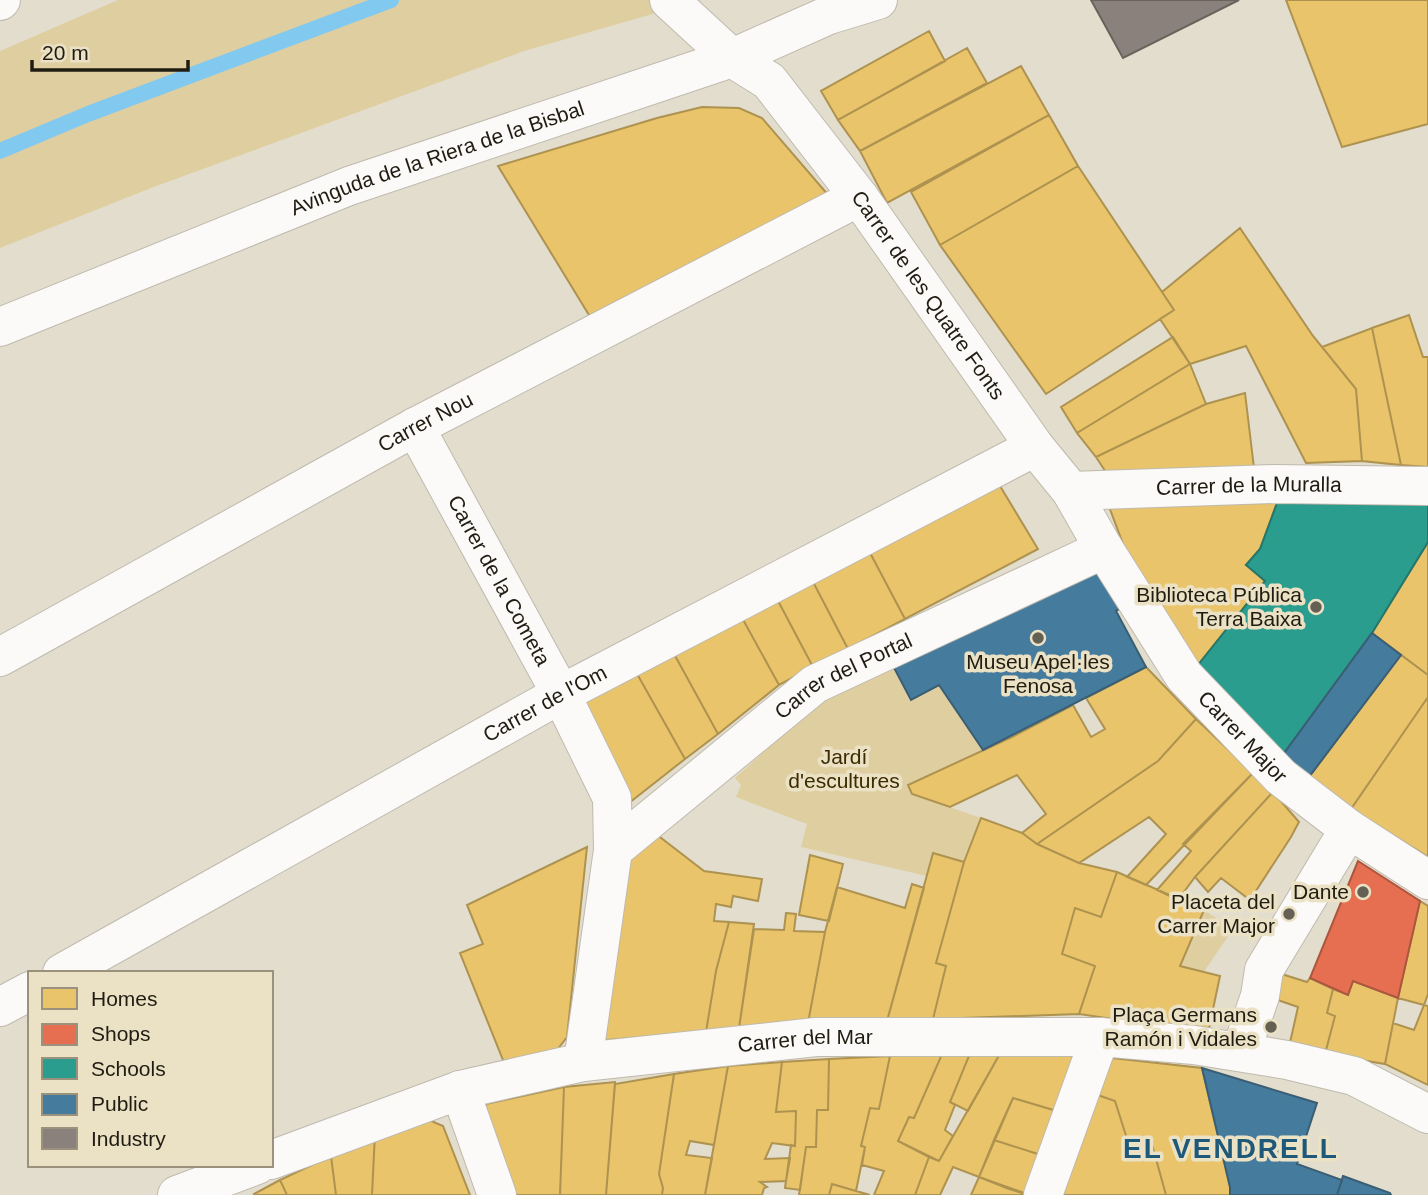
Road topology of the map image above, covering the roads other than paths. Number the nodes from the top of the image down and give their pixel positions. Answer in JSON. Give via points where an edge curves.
{"nodes":[{"id":1,"x":669,"y":0,"type":"edge"},
{"id":2,"x":878,"y":0,"type":"edge"},
{"id":3,"x":732,"y":58,"type":"junction"},
{"id":4,"x":859,"y":197,"type":"junction"},
{"id":5,"x":0,"y":327,"type":"edge"},
{"id":6,"x":415,"y":427,"type":"junction"},
{"id":7,"x":1035,"y":447,"type":"junction"},
{"id":8,"x":1428,"y":486,"type":"edge"},
{"id":9,"x":1071,"y":491,"type":"junction"},
{"id":10,"x":1104,"y":549,"type":"junction"},
{"id":11,"x":0,"y":657,"type":"edge"},
{"id":12,"x":561,"y":694,"type":"junction"},
{"id":13,"x":1349,"y":830,"type":"junction"},
{"id":14,"x":613,"y":850,"type":"junction"},
{"id":15,"x":1428,"y":880,"type":"edge"},
{"id":16,"x":66,"y":971,"type":"edge"},
{"id":17,"x":28,"y":992,"type":"edge"},
{"id":18,"x":0,"y":1007,"type":"edge"},
{"id":19,"x":1100,"y":1037,"type":"junction"},
{"id":20,"x":1241,"y":1051,"type":"junction"},
{"id":21,"x":583,"y":1062,"type":"junction"},
{"id":22,"x":460,"y":1090,"type":"junction"},
{"id":23,"x":1428,"y":1114,"type":"edge"},
{"id":24,"x":273,"y":1159,"type":"edge"},
{"id":25,"x":252,"y":1167,"type":"edge"},
{"id":26,"x":177,"y":1195,"type":"edge"},
{"id":27,"x":497,"y":1195,"type":"edge"},
{"id":28,"x":1044,"y":1195,"type":"edge"}],
"edges":[{"from":1,"to":3,"type":"street","name":"Carrer de les Quatre Fonts"},
{"from":2,"to":3,"type":"street","name":"Avinguda de la Riera de la Bisbal","via":[[829,15]]},
{"from":3,"to":4,"type":"street","name":"Carrer de les Quatre Fonts","via":[[769,81]]},
{"from":3,"to":5,"type":"street","name":"Avinguda de la Riera de la Bisbal","via":[[349,186]]},
{"from":4,"to":6,"type":"street","name":"Carrer Nou"},
{"from":4,"to":7,"type":"street","name":"Carrer de les Quatre Fonts"},
{"from":6,"to":11,"type":"street","name":"Carrer Nou"},
{"from":6,"to":12,"type":"street","name":"Carrer de la Cometa"},
{"from":7,"to":9,"type":"street","name":"Carrer de les Quatre Fonts"},
{"from":7,"to":12,"type":"street","name":"Carrer de l'Om"},
{"from":8,"to":9,"type":"street","name":"Carrer de la Muralla","via":[[1275,484]]},
{"from":9,"to":10,"type":"street","name":"Carrer de les Quatre Fonts"},
{"from":10,"to":13,"type":"street","name":"Carrer Major","via":[[1184,676],[1280,777]]},
{"from":10,"to":14,"type":"street","name":"Carrer del Portal","via":[[815,684]]},
{"from":12,"to":14,"type":"street","name":"Carrer de la Cometa","via":[[612,798]]},
{"from":12,"to":16,"type":"street","name":"Carrer de l'Om"},
{"from":13,"to":15,"type":"street","name":"Carrer Major"},
{"from":13,"to":20,"type":"street","via":[[1262,983]]},
{"from":14,"to":21,"type":"street","name":"Carrer de la Cometa"},
{"from":17,"to":18,"type":"street"},
{"from":19,"to":20,"type":"street","name":"Carrer del Mar"},
{"from":19,"to":21,"type":"street","name":"Carrer del Mar","via":[[816,1037]]},
{"from":19,"to":28,"type":"street"},
{"from":20,"to":23,"type":"street","name":"Carrer del Mar","via":[[1354,1076]]},
{"from":21,"to":22,"type":"street","name":"Carrer del Mar"},
{"from":22,"to":24,"type":"street","name":"Carrer del Mar"},
{"from":22,"to":27,"type":"street"},
{"from":25,"to":26,"type":"street"}]}
